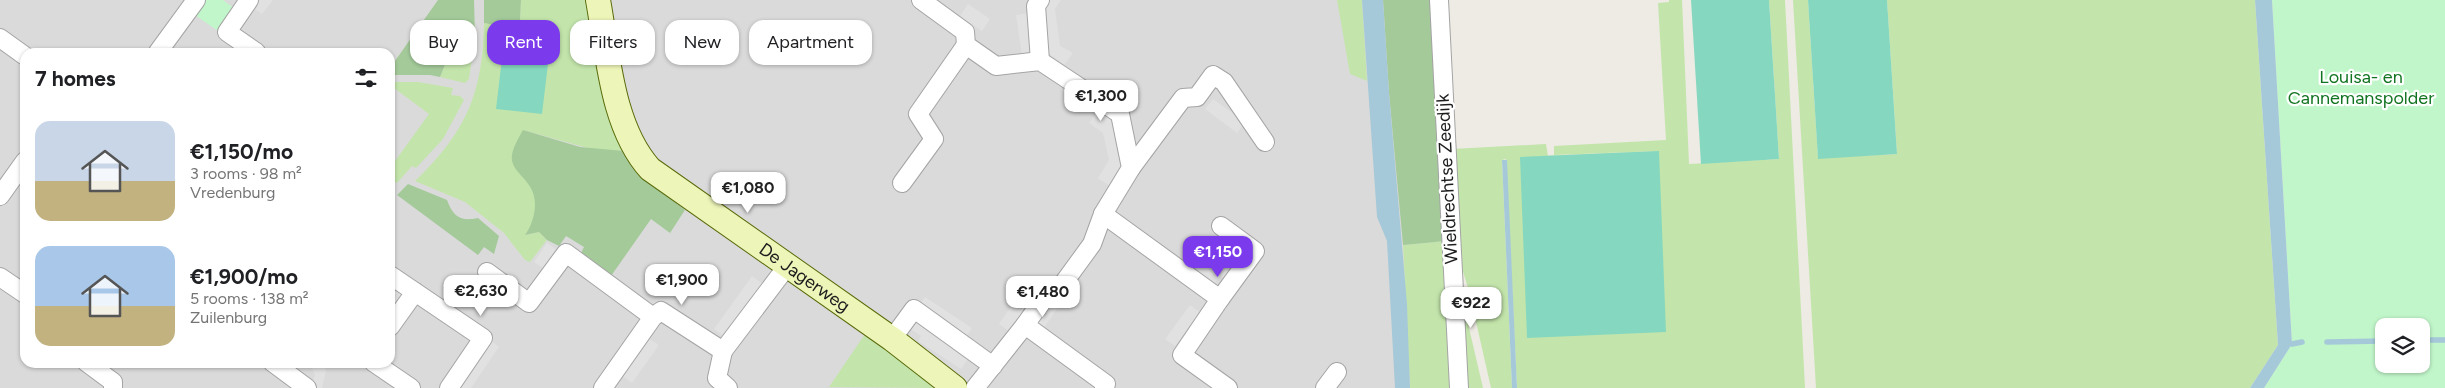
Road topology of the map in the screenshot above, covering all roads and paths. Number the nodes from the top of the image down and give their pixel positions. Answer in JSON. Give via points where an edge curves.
{"nodes":[{"id":1,"x":196,"y":0,"type":"edge"},
{"id":2,"x":598,"y":0,"type":"edge"},
{"id":3,"x":921,"y":0,"type":"edge"},
{"id":4,"x":1040,"y":0,"type":"edge"},
{"id":5,"x":1439,"y":0,"type":"edge"},
{"id":6,"x":242,"y":2,"type":"edge"},
{"id":7,"x":0,"y":38,"type":"edge"},
{"id":8,"x":966,"y":45,"type":"junction"},
{"id":9,"x":161,"y":48,"type":"edge"},
{"id":10,"x":250,"y":48,"type":"edge"},
{"id":11,"x":20,"y":52,"type":"edge"},
{"id":12,"x":1040,"y":61,"type":"junction"},
{"id":13,"x":1265,"y":142,"type":"dead end"},
{"id":14,"x":20,"y":168,"type":"edge"},
{"id":15,"x":1131,"y":168,"type":"junction"},
{"id":16,"x":902,"y":183,"type":"dead end"},
{"id":17,"x":0,"y":196,"type":"edge"},
{"id":18,"x":1103,"y":214,"type":"junction"},
{"id":19,"x":1221,"y":226,"type":"dead end"},
{"id":20,"x":788,"y":265,"type":"junction"},
{"id":21,"x":487,"y":272,"type":"dead end"},
{"id":22,"x":0,"y":276,"type":"edge"},
{"id":23,"x":395,"y":278,"type":"edge"},
{"id":24,"x":20,"y":290,"type":"edge"},
{"id":25,"x":415,"y":292,"type":"junction"},
{"id":26,"x":1220,"y":299,"type":"junction"},
{"id":27,"x":653,"y":317,"type":"junction"},
{"id":28,"x":395,"y":320,"type":"edge"},
{"id":29,"x":1025,"y":325,"type":"junction"},
{"id":30,"x":892,"y":339,"type":"junction"},
{"id":31,"x":723,"y":351,"type":"junction"},
{"id":32,"x":992,"y":366,"type":"junction"},
{"id":33,"x":94,"y":368,"type":"edge"},
{"id":34,"x":280,"y":368,"type":"edge"},
{"id":35,"x":382,"y":368,"type":"edge"},
{"id":36,"x":1337,"y":372,"type":"dead end"},
{"id":37,"x":113,"y":388,"type":"edge"},
{"id":38,"x":307,"y":388,"type":"edge"},
{"id":39,"x":411,"y":388,"type":"edge"},
{"id":40,"x":449,"y":388,"type":"edge"},
{"id":41,"x":603,"y":388,"type":"edge"},
{"id":42,"x":728,"y":388,"type":"edge"},
{"id":43,"x":955,"y":388,"type":"edge"},
{"id":44,"x":975,"y":388,"type":"edge"},
{"id":45,"x":1104,"y":388,"type":"edge"},
{"id":46,"x":1228,"y":388,"type":"edge"},
{"id":47,"x":1325,"y":388,"type":"edge"},
{"id":48,"x":1459,"y":388,"type":"edge"}],
"edges":[{"from":1,"to":9,"type":"street"},
{"from":2,"to":20,"type":"street","name":"De Jagerweg","via":[[622,122],[637,152],[660,177]]},
{"from":3,"to":8,"type":"street","via":[[965,32]]},
{"from":4,"to":12,"type":"street","via":[[1036,6]]},
{"from":5,"to":48,"type":"street","name":"Wieldrechtse Zeedijk"},
{"from":6,"to":10,"type":"street","via":[[227,32]]},
{"from":7,"to":11,"type":"street"},
{"from":8,"to":12,"type":"street","via":[[996,66]]},
{"from":8,"to":16,"type":"street","via":[[918,114],[934,139]]},
{"from":12,"to":15,"type":"street","via":[[1120,114]]},
{"from":13,"to":15,"type":"street","via":[[1224,82],[1213,75],[1196,97],[1183,98]]},
{"from":14,"to":17,"type":"street"},
{"from":15,"to":18,"type":"street"},
{"from":18,"to":26,"type":"street"},
{"from":18,"to":29,"type":"street","via":[[1092,244],[1057,292],[1047,294]]},
{"from":19,"to":26,"type":"street","via":[[1256,250]]},
{"from":20,"to":30,"type":"street","name":"De Jagerweg"},
{"from":20,"to":31,"type":"street"},
{"from":21,"to":27,"type":"street","via":[[529,303],[566,253]]},
{"from":22,"to":24,"type":"street"},
{"from":23,"to":25,"type":"street"},
{"from":25,"to":28,"type":"street"},
{"from":25,"to":40,"type":"street","via":[[483,338]]},
{"from":26,"to":46,"type":"street","via":[[1182,355]]},
{"from":27,"to":31,"type":"street","via":[[661,311]]},
{"from":27,"to":41,"type":"street"},
{"from":29,"to":32,"type":"street"},
{"from":29,"to":45,"type":"street","via":[[1106,384]]},
{"from":30,"to":32,"type":"street","via":[[914,309]]},
{"from":30,"to":43,"type":"street","name":"De Jagerweg"},
{"from":31,"to":42,"type":"street","via":[[717,378]]},
{"from":32,"to":44,"type":"street"},
{"from":33,"to":37,"type":"street","via":[[113,382]]},
{"from":34,"to":38,"type":"street"},
{"from":35,"to":39,"type":"street"},
{"from":36,"to":47,"type":"street"}]}
